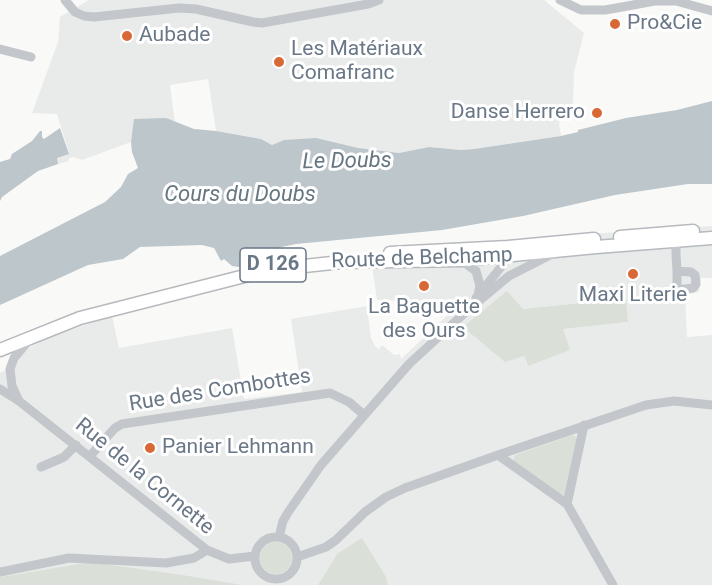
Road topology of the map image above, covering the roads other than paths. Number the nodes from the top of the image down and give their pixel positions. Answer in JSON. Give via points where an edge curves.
{"nodes":[{"id":1,"x":65,"y":0,"type":"edge"},
{"id":2,"x":379,"y":0,"type":"edge"},
{"id":3,"x":560,"y":0,"type":"edge"},
{"id":4,"x":712,"y":10,"type":"edge"},
{"id":5,"x":0,"y":49,"type":"edge"},
{"id":6,"x":31,"y":57,"type":"dead end"},
{"id":7,"x":712,"y":231,"type":"edge"},
{"id":8,"x":676,"y":236,"type":"junction"},
{"id":9,"x":712,"y":238,"type":"edge"},
{"id":10,"x":508,"y":252,"type":"junction"},
{"id":11,"x":557,"y":252,"type":"junction"},
{"id":12,"x":461,"y":260,"type":"junction"},
{"id":13,"x":677,"y":271,"type":"dead end"},
{"id":14,"x":509,"y":276,"type":"junction"},
{"id":15,"x":477,"y":297,"type":"junction"},
{"id":16,"x":468,"y":310,"type":"junction"},
{"id":17,"x":33,"y":336,"type":"junction"},
{"id":18,"x":0,"y":345,"type":"edge"},
{"id":19,"x":0,"y":350,"type":"edge"},
{"id":20,"x":0,"y":389,"type":"edge"},
{"id":21,"x":20,"y":401,"type":"junction"},
{"id":22,"x":712,"y":405,"type":"edge"},
{"id":23,"x":363,"y":414,"type":"junction"},
{"id":24,"x":584,"y":425,"type":"junction"},
{"id":25,"x":76,"y":445,"type":"junction"},
{"id":26,"x":498,"y":455,"type":"junction"},
{"id":27,"x":90,"y":456,"type":"junction"},
{"id":28,"x":41,"y":467,"type":"dead end"},
{"id":29,"x":567,"y":504,"type":"junction"},
{"id":30,"x":279,"y":537,"type":"junction"},
{"id":31,"x":207,"y":550,"type":"junction"},
{"id":32,"x":255,"y":556,"type":"junction"},
{"id":33,"x":297,"y":557,"type":"junction"},
{"id":34,"x":0,"y":572,"type":"edge"},
{"id":35,"x":289,"y":575,"type":"junction"},
{"id":36,"x":294,"y":585,"type":"edge"},
{"id":37,"x":613,"y":585,"type":"edge"}],
"edges":[{"from":1,"to":2,"type":"street","via":[[84,16],[179,8],[253,22]]},
{"from":3,"to":4,"type":"street","via":[[582,10],[655,1],[676,1]]},
{"from":5,"to":6,"type":"street"},
{"from":7,"to":8,"type":"main road","name":"Route de Belchamp","number":"D 126"},
{"from":8,"to":9,"type":"main road","name":"Route de Belchamp","number":"D 126"},
{"from":8,"to":10,"type":"main road","name":"Route de Belchamp","number":"D 126"},
{"from":8,"to":11,"type":"main road","name":"Route de Belchamp","number":"D 126"},
{"from":8,"to":13,"type":"street"},
{"from":10,"to":11,"type":"main road","name":"Route de Belchamp","number":"D 126"},
{"from":10,"to":12,"type":"main road","name":"Route de Belchamp","number":"D 126"},
{"from":10,"to":14,"type":"street"},
{"from":10,"to":15,"type":"street"},
{"from":10,"to":18,"type":"main road","name":"Route de Belchamp","number":"D 126","via":[[351,256],[267,266],[83,313]]},
{"from":11,"to":14,"type":"street"},
{"from":12,"to":15,"type":"street","via":[[479,277]]},
{"from":12,"to":17,"type":"main road","name":"Route de Belchamp","number":"D 126","via":[[341,262],[268,270],[91,315]]},
{"from":14,"to":16,"type":"street"},
{"from":15,"to":16,"type":"street"},
{"from":16,"to":23,"type":"street","via":[[408,364]]},
{"from":17,"to":19,"type":"main road","name":"Route de Belchamp","number":"D 126"},
{"from":17,"to":21,"type":"street","via":[[14,358],[10,369],[12,386]]},
{"from":20,"to":21,"type":"street","name":"Rue de la Cornette"},
{"from":21,"to":25,"type":"street","name":"Rue de la Cornette"},
{"from":22,"to":24,"type":"street","via":[[675,401],[646,405]]},
{"from":23,"to":27,"type":"street","name":"Rue des Combottes","via":[[330,393],[129,423],[115,428]]},
{"from":23,"to":30,"type":"street","via":[[288,511]]},
{"from":24,"to":26,"type":"street"},
{"from":24,"to":29,"type":"street"},
{"from":25,"to":27,"type":"street","name":"Rue de la Cornette"},
{"from":25,"to":28,"type":"street","via":[[64,457]]},
{"from":26,"to":29,"type":"street"},
{"from":26,"to":33,"type":"street","via":[[386,497],[331,544]]},
{"from":27,"to":31,"type":"street","name":"Rue de la Cornette"},
{"from":29,"to":37,"type":"street"},
{"from":30,"to":32,"type":"street","via":[[260,544]]},
{"from":30,"to":33,"type":"street","via":[[292,544]]},
{"from":31,"to":32,"type":"street","name":"Rue de la Cornette","via":[[229,559]]},
{"from":31,"to":34,"type":"street","via":[[194,558],[166,563],[69,558]]},
{"from":32,"to":35,"type":"street","via":[[258,570],[268,578]]},
{"from":33,"to":35,"type":"street"},
{"from":35,"to":36,"type":"street"}]}
